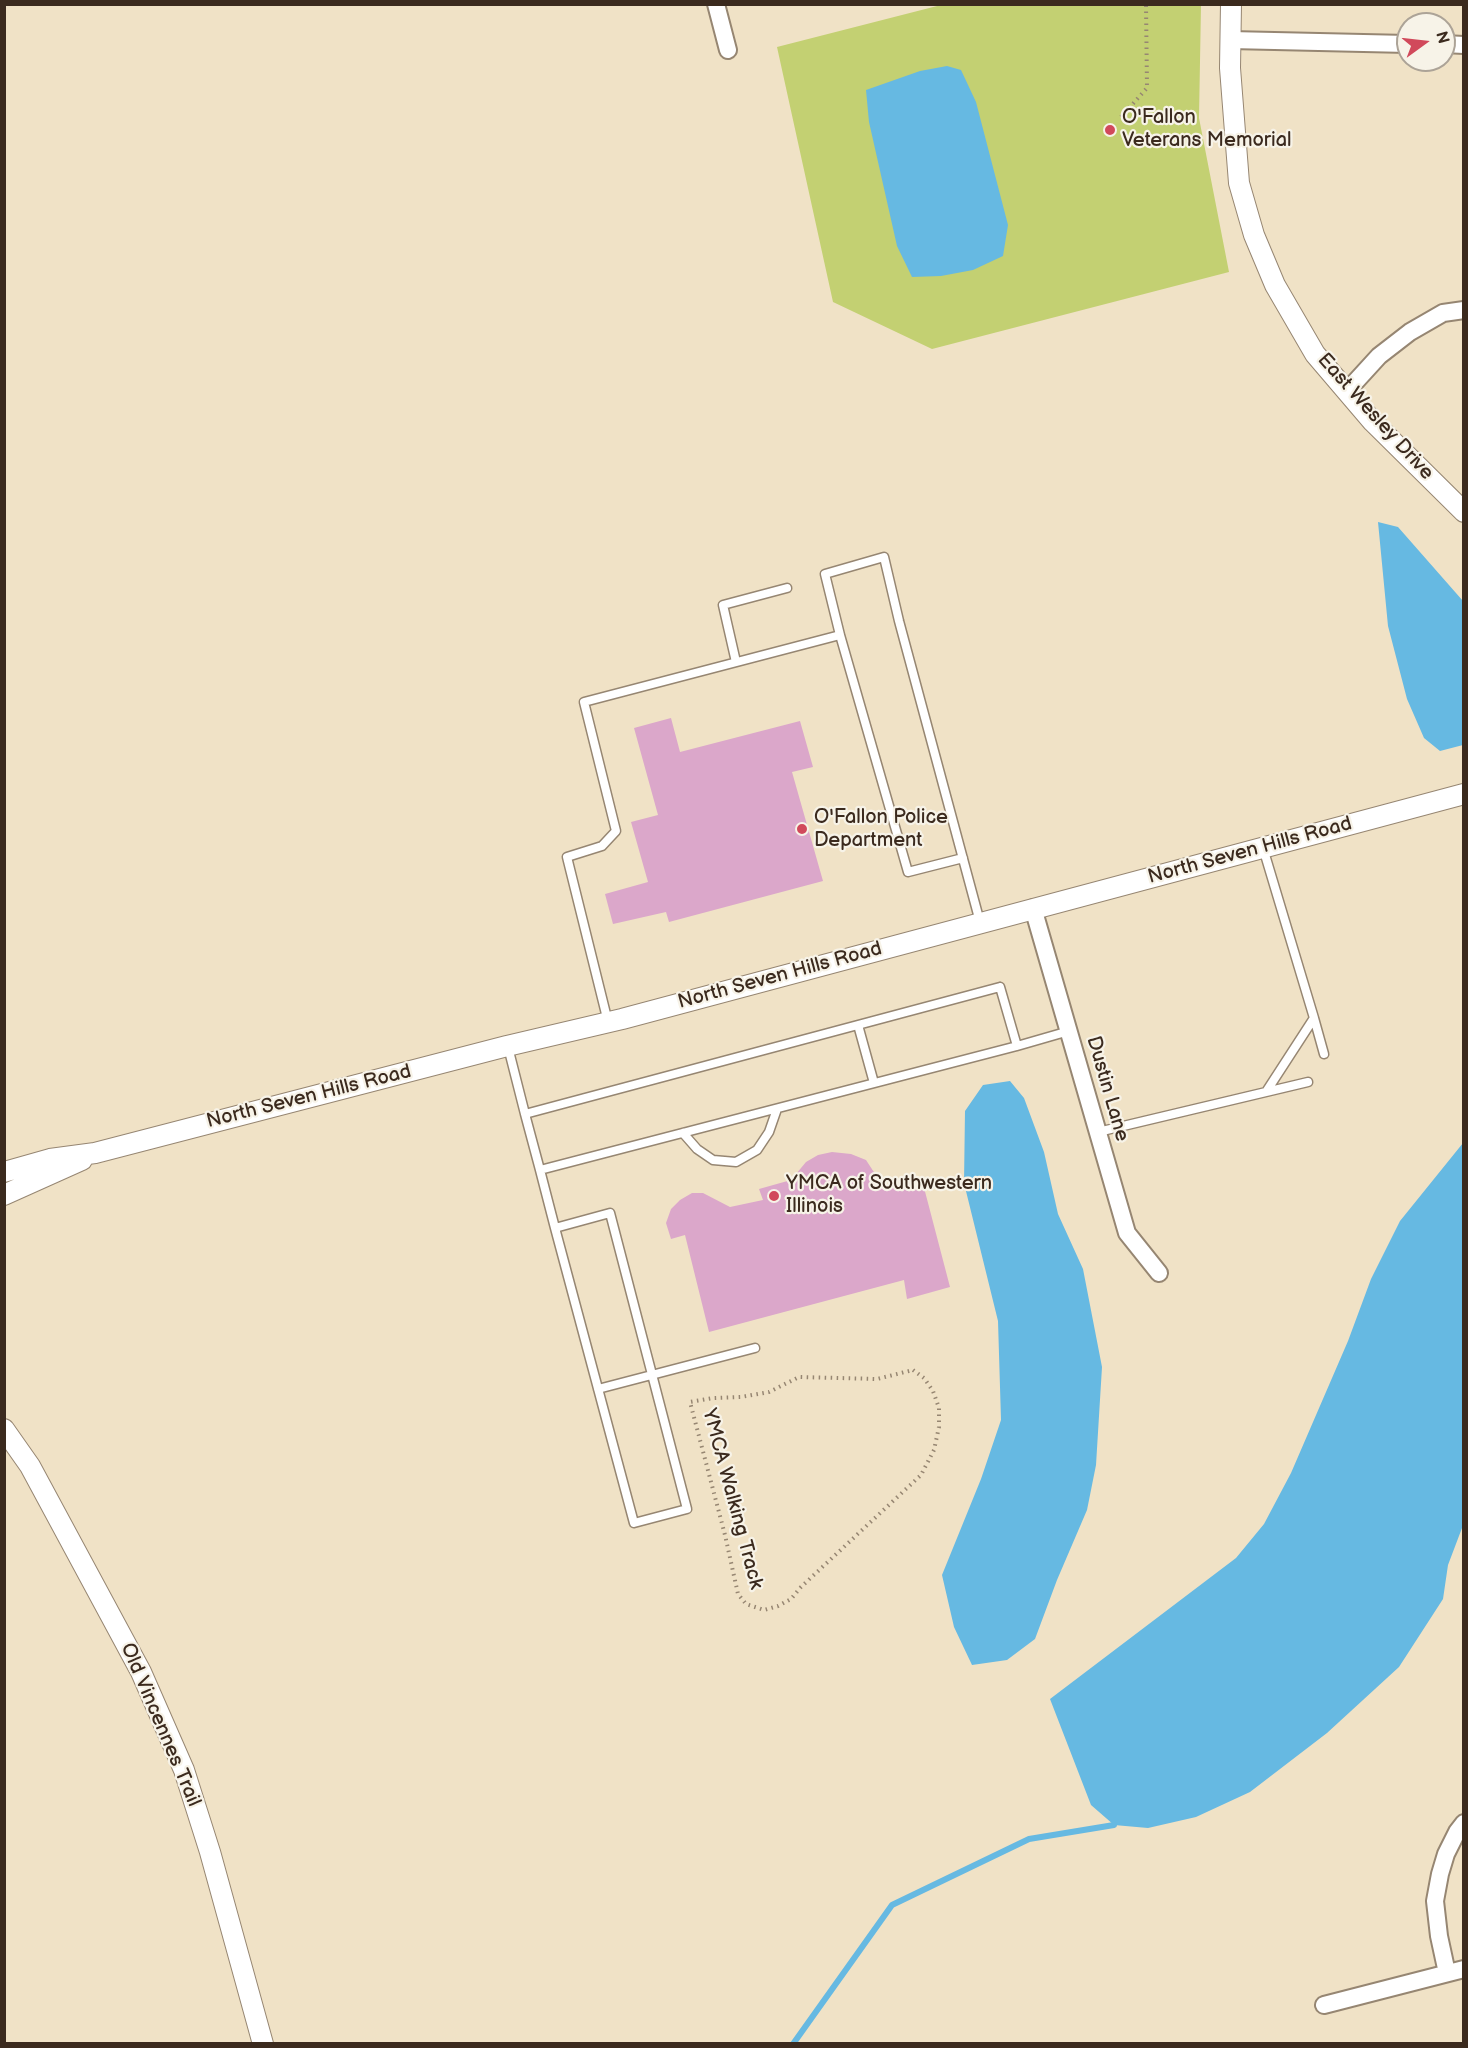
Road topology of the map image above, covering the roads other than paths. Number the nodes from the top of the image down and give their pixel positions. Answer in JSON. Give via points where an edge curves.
{"nodes":[{"id":1,"x":716,"y":4,"type":"edge"},
{"id":2,"x":1232,"y":4,"type":"edge"},
{"id":3,"x":1230,"y":40,"type":"junction"},
{"id":4,"x":1396,"y":44,"type":"edge"},
{"id":5,"x":728,"y":50,"type":"dead end"},
{"id":6,"x":1464,"y":310,"type":"edge"},
{"id":7,"x":1347,"y":391,"type":"junction"},
{"id":8,"x":1464,"y":512,"type":"edge"},
{"id":9,"x":787,"y":588,"type":"dead end"},
{"id":10,"x":840,"y":634,"type":"junction"},
{"id":11,"x":736,"y":662,"type":"junction"},
{"id":12,"x":1464,"y":794,"type":"edge"},
{"id":13,"x":1263,"y":847,"type":"junction"},
{"id":14,"x":963,"y":858,"type":"junction"},
{"id":15,"x":1033,"y":908,"type":"junction"},
{"id":16,"x":980,"y":923,"type":"junction"},
{"id":17,"x":1314,"y":1018,"type":"junction"},
{"id":18,"x":608,"y":1022,"type":"junction"},
{"id":19,"x":858,"y":1025,"type":"junction"},
{"id":20,"x":1069,"y":1031,"type":"junction"},
{"id":21,"x":507,"y":1046,"type":"junction"},
{"id":22,"x":1017,"y":1046,"type":"junction"},
{"id":23,"x":1324,"y":1054,"type":"dead end"},
{"id":24,"x":1308,"y":1082,"type":"dead end"},
{"id":25,"x":874,"y":1083,"type":"junction"},
{"id":26,"x":1266,"y":1092,"type":"junction"},
{"id":27,"x":777,"y":1109,"type":"junction"},
{"id":28,"x":525,"y":1114,"type":"junction"},
{"id":29,"x":1098,"y":1132,"type":"junction"},
{"id":30,"x":683,"y":1133,"type":"junction"},
{"id":31,"x":95,"y":1153,"type":"junction"},
{"id":32,"x":540,"y":1170,"type":"junction"},
{"id":33,"x":4,"y":1172,"type":"edge"},
{"id":34,"x":4,"y":1195,"type":"edge"},
{"id":35,"x":555,"y":1228,"type":"junction"},
{"id":36,"x":1159,"y":1273,"type":"dead end"},
{"id":37,"x":755,"y":1348,"type":"dead end"},
{"id":38,"x":652,"y":1375,"type":"junction"},
{"id":39,"x":598,"y":1389,"type":"junction"},
{"id":40,"x":4,"y":1430,"type":"edge"},
{"id":41,"x":1464,"y":1823,"type":"edge"},
{"id":42,"x":1464,"y":1969,"type":"edge"},
{"id":43,"x":1447,"y":1973,"type":"junction"},
{"id":44,"x":1324,"y":2005,"type":"dead end"},
{"id":45,"x":263,"y":2043,"type":"edge"}],
"edges":[{"from":1,"to":5,"type":"street"},
{"from":2,"to":3,"type":"street","name":"East Wesley Drive"},
{"from":3,"to":4,"type":"street"},
{"from":3,"to":7,"type":"street","name":"East Wesley Drive","via":[[1239,183],[1254,236],[1275,285],[1316,354]]},
{"from":6,"to":7,"type":"street","via":[[1443,313],[1410,332],[1379,356]]},
{"from":7,"to":8,"type":"street","name":"East Wesley Drive"},
{"from":9,"to":11,"type":"lane","via":[[723,605]]},
{"from":10,"to":11,"type":"lane"},
{"from":10,"to":14,"type":"lane","via":[[908,872]]},
{"from":10,"to":14,"type":"lane","via":[[825,574],[884,557]]},
{"from":11,"to":18,"type":"lane","via":[[584,702],[616,831],[602,846],[567,857]]},
{"from":12,"to":13,"type":"street","name":"North Seven Hills Road"},
{"from":13,"to":15,"type":"street","name":"North Seven Hills Road"},
{"from":13,"to":17,"type":"lane"},
{"from":14,"to":16,"type":"lane"},
{"from":15,"to":16,"type":"street","name":"North Seven Hills Road"},
{"from":15,"to":20,"type":"street","name":"Dustin Lane"},
{"from":16,"to":18,"type":"street","name":"North Seven Hills Road"},
{"from":17,"to":23,"type":"lane"},
{"from":17,"to":26,"type":"lane"},
{"from":18,"to":21,"type":"street","name":"North Seven Hills Road"},
{"from":19,"to":22,"type":"lane","via":[[1000,987]]},
{"from":19,"to":25,"type":"lane"},
{"from":19,"to":28,"type":"lane"},
{"from":20,"to":22,"type":"lane"},
{"from":20,"to":29,"type":"street","name":"Dustin Lane"},
{"from":21,"to":28,"type":"lane"},
{"from":21,"to":31,"type":"street","name":"North Seven Hills Road"},
{"from":22,"to":25,"type":"lane"},
{"from":24,"to":26,"type":"lane"},
{"from":25,"to":27,"type":"lane"},
{"from":26,"to":29,"type":"lane"},
{"from":27,"to":30,"type":"lane"},
{"from":27,"to":30,"type":"lane","via":[[757,1150],[736,1162],[713,1160]]},
{"from":28,"to":32,"type":"lane"},
{"from":29,"to":36,"type":"street","name":"Dustin Lane","via":[[1127,1233]]},
{"from":30,"to":32,"type":"lane"},
{"from":31,"to":33,"type":"street","name":"North Seven Hills Road","via":[[50,1159]]},
{"from":31,"to":34,"type":"street","name":"North Seven Hills Road"},
{"from":32,"to":35,"type":"lane"},
{"from":35,"to":38,"type":"lane","via":[[610,1213]]},
{"from":35,"to":39,"type":"lane"},
{"from":37,"to":38,"type":"lane"},
{"from":38,"to":39,"type":"lane"},
{"from":38,"to":39,"type":"lane","via":[[687,1509],[634,1523]]},
{"from":40,"to":45,"type":"street","name":"Old Vincennes Trail","via":[[30,1466],[141,1672],[184,1770]]},
{"from":41,"to":43,"type":"street","via":[[1446,1854],[1435,1901]]},
{"from":42,"to":43,"type":"street"},
{"from":43,"to":44,"type":"street"}]}
